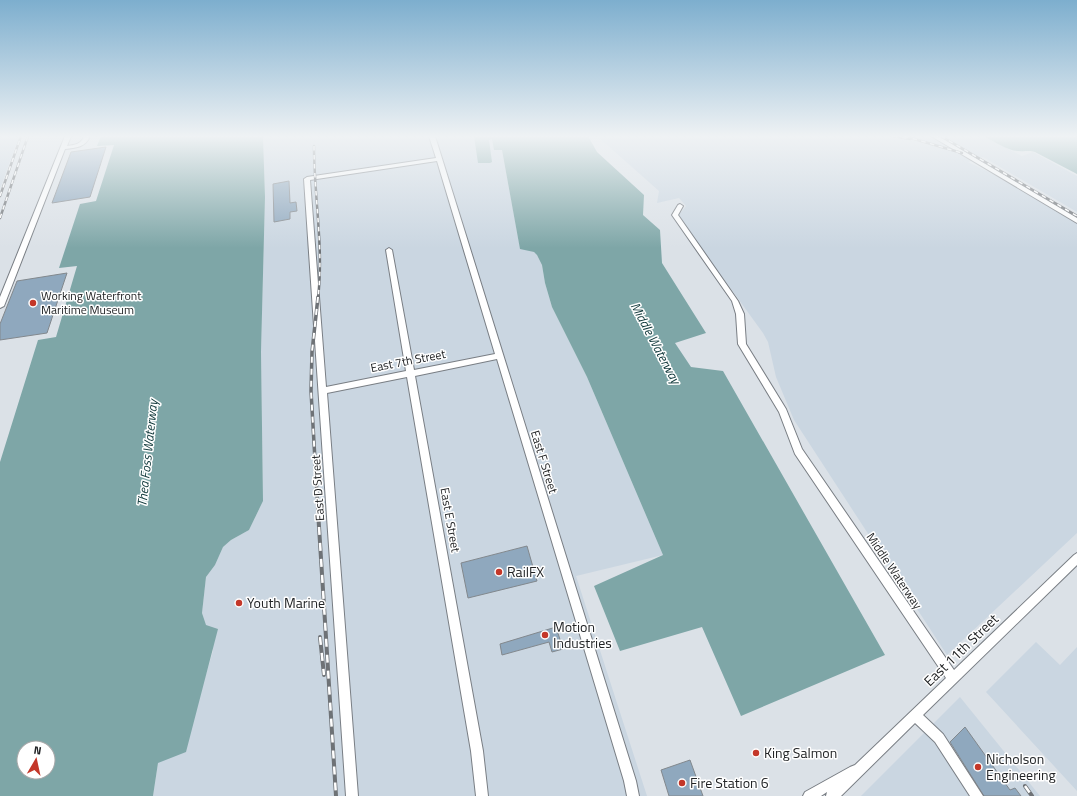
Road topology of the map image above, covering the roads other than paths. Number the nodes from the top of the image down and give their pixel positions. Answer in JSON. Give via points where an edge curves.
{"nodes":[{"id":1,"x":54,"y":173,"type":"edge"},
{"id":2,"x":346,"y":173,"type":"edge"},
{"id":3,"x":443,"y":173,"type":"edge"},
{"id":4,"x":996,"y":173,"type":"edge"},
{"id":5,"x":680,"y":206,"type":"dead end"},
{"id":6,"x":1077,"y":221,"type":"edge"},
{"id":7,"x":389,"y":250,"type":"dead end"},
{"id":8,"x":0,"y":306,"type":"edge"},
{"id":9,"x":499,"y":356,"type":"junction"},
{"id":10,"x":411,"y":373,"type":"junction"},
{"id":11,"x":322,"y":391,"type":"junction"},
{"id":12,"x":1077,"y":558,"type":"edge"},
{"id":13,"x":953,"y":678,"type":"junction"},
{"id":14,"x":916,"y":716,"type":"junction"},
{"id":15,"x":866,"y":763,"type":"junction"},
{"id":16,"x":352,"y":796,"type":"edge"},
{"id":17,"x":482,"y":796,"type":"edge"},
{"id":18,"x":633,"y":796,"type":"edge"},
{"id":19,"x":809,"y":796,"type":"edge"},
{"id":20,"x":832,"y":796,"type":"edge"},
{"id":21,"x":977,"y":796,"type":"edge"}],
"edges":[{"from":1,"to":8,"type":"street"},
{"from":2,"to":11,"type":"street","name":"East D Street","via":[[307,179]]},
{"from":3,"to":9,"type":"street","name":"East F Street"},
{"from":4,"to":6,"type":"street"},
{"from":5,"to":13,"type":"street","name":"Middle Waterway","via":[[676,215],[736,301],[740,314],[742,344],[783,411],[798,451]]},
{"from":7,"to":10,"type":"street","name":"East E Street"},
{"from":9,"to":10,"type":"street","name":"East 7th Street"},
{"from":9,"to":18,"type":"street","name":"East F Street"},
{"from":10,"to":11,"type":"street","name":"East 7th Street"},
{"from":10,"to":17,"type":"street","name":"East E Street","via":[[477,751]]},
{"from":11,"to":16,"type":"street","name":"East D Street"},
{"from":12,"to":13,"type":"street","name":"East 11th Street"},
{"from":13,"to":14,"type":"street","name":"East 11th Street"},
{"from":14,"to":15,"type":"street","name":"East 11th Street"},
{"from":14,"to":21,"type":"street","via":[[939,738]]},
{"from":15,"to":19,"type":"street","name":"East 11th Street"},
{"from":15,"to":20,"type":"street","name":"East 11th Street"}]}
